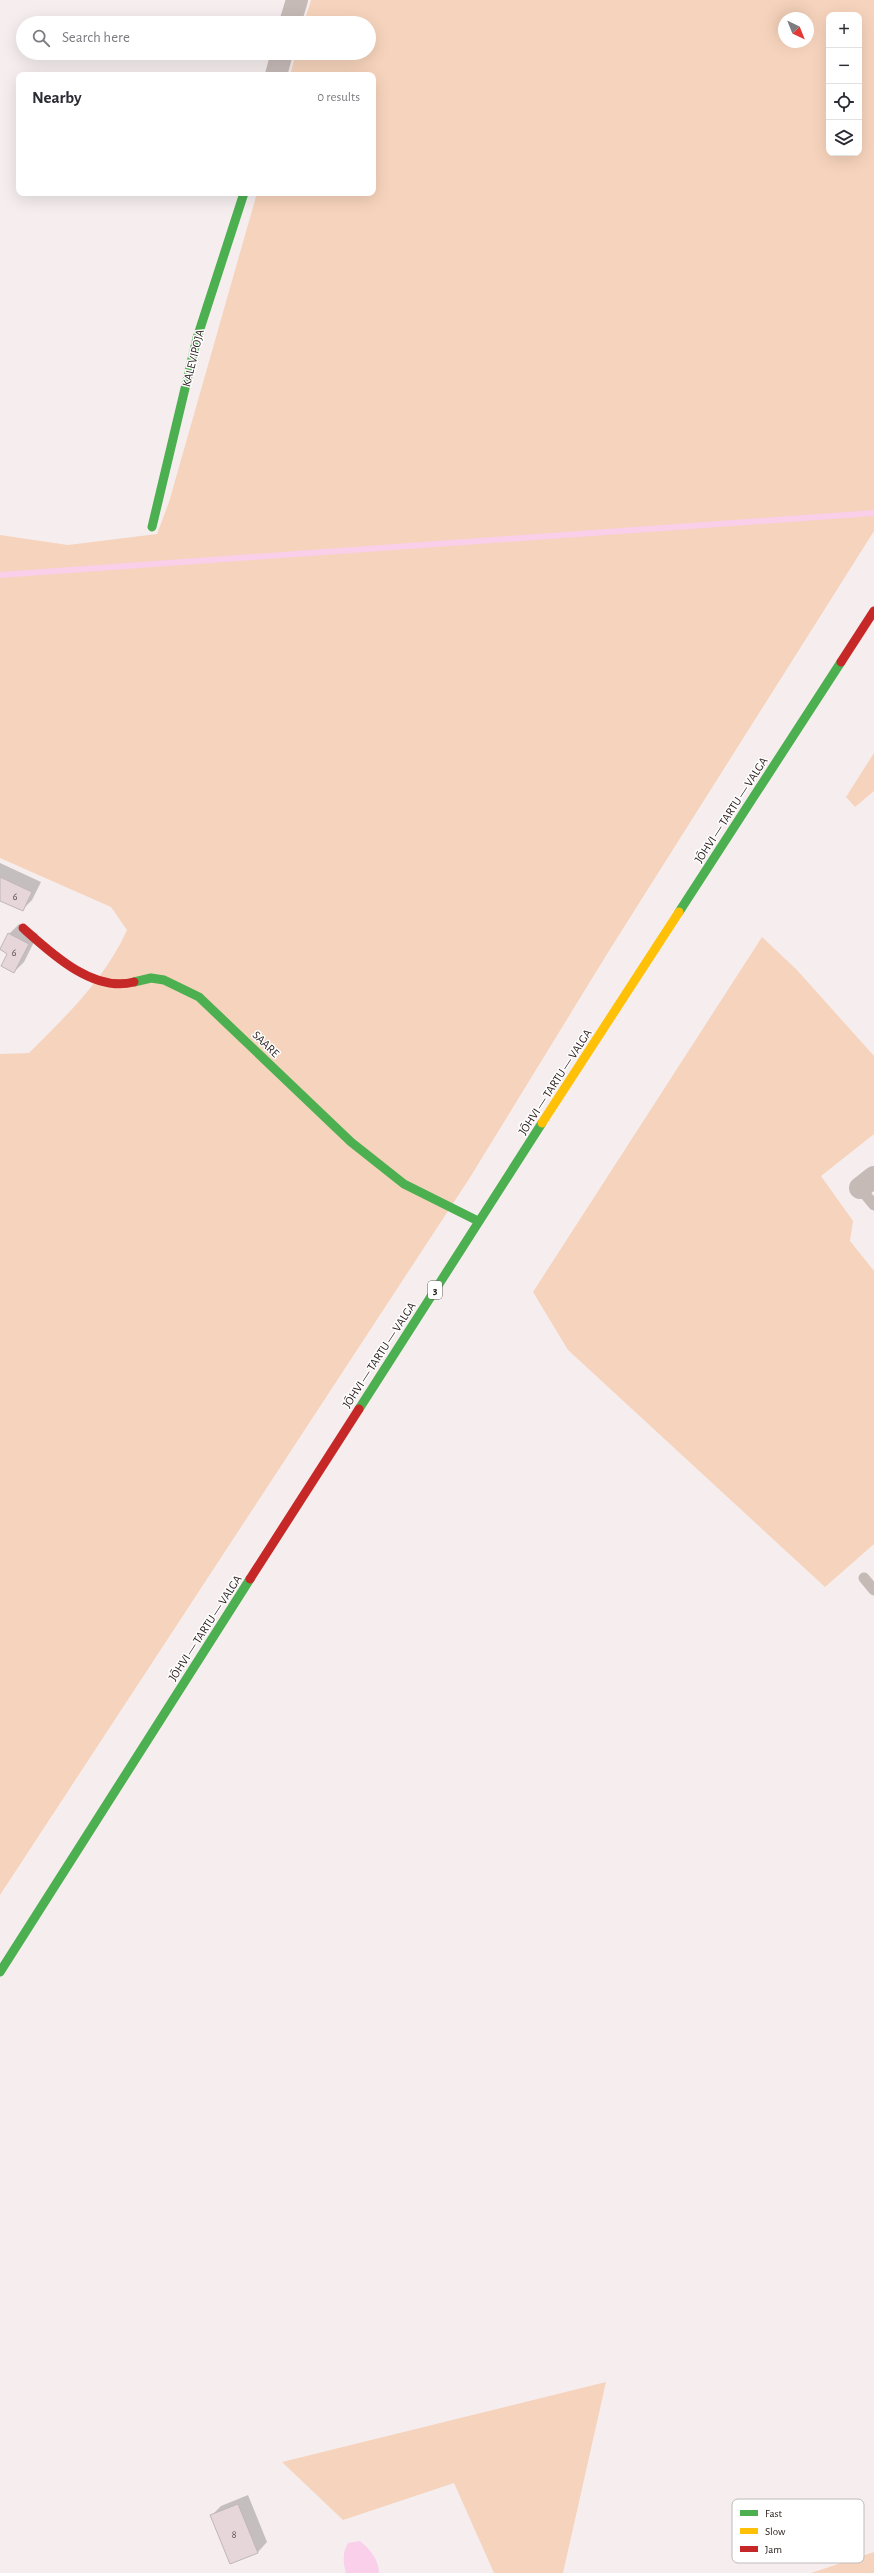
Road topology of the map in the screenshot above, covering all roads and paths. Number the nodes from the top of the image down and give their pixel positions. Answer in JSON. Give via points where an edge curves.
{"nodes":[{"id":1,"x":297,"y":0,"type":"edge"},
{"id":2,"x":292,"y":16,"type":"edge"},
{"id":3,"x":280,"y":60,"type":"edge"},
{"id":4,"x":277,"y":72,"type":"edge"},
{"id":5,"x":243,"y":196,"type":"edge"},
{"id":6,"x":152,"y":527,"type":"dead end"},
{"id":7,"x":874,"y":611,"type":"edge"},
{"id":8,"x":23,"y":928,"type":"dead end"},
{"id":9,"x":867,"y":1183,"type":"edge"},
{"id":10,"x":874,"y":1205,"type":"edge"},
{"id":11,"x":478,"y":1222,"type":"junction"},
{"id":12,"x":864,"y":1578,"type":"dead end"},
{"id":13,"x":874,"y":1590,"type":"edge"},
{"id":14,"x":0,"y":1972,"type":"edge"}],
"edges":[{"from":1,"to":2,"type":"street"},
{"from":3,"to":4,"type":"street"},
{"from":5,"to":6,"type":"main road","name":"KALEVIPOJA","via":[[197,338]]},
{"from":7,"to":11,"type":"main road","name":"JÕHVI — TARTU — VALGA","number":"3"},
{"from":8,"to":11,"type":"main road","name":"SAARE","via":[[50,952],[95,980],[121,984],[151,978],[174,982],[199,997],[351,1142],[404,1184]]},
{"from":9,"to":10,"type":"lane"},
{"from":11,"to":14,"type":"main road","name":"JÕHVI — TARTU — VALGA","number":"3"},
{"from":12,"to":13,"type":"lane"}]}
